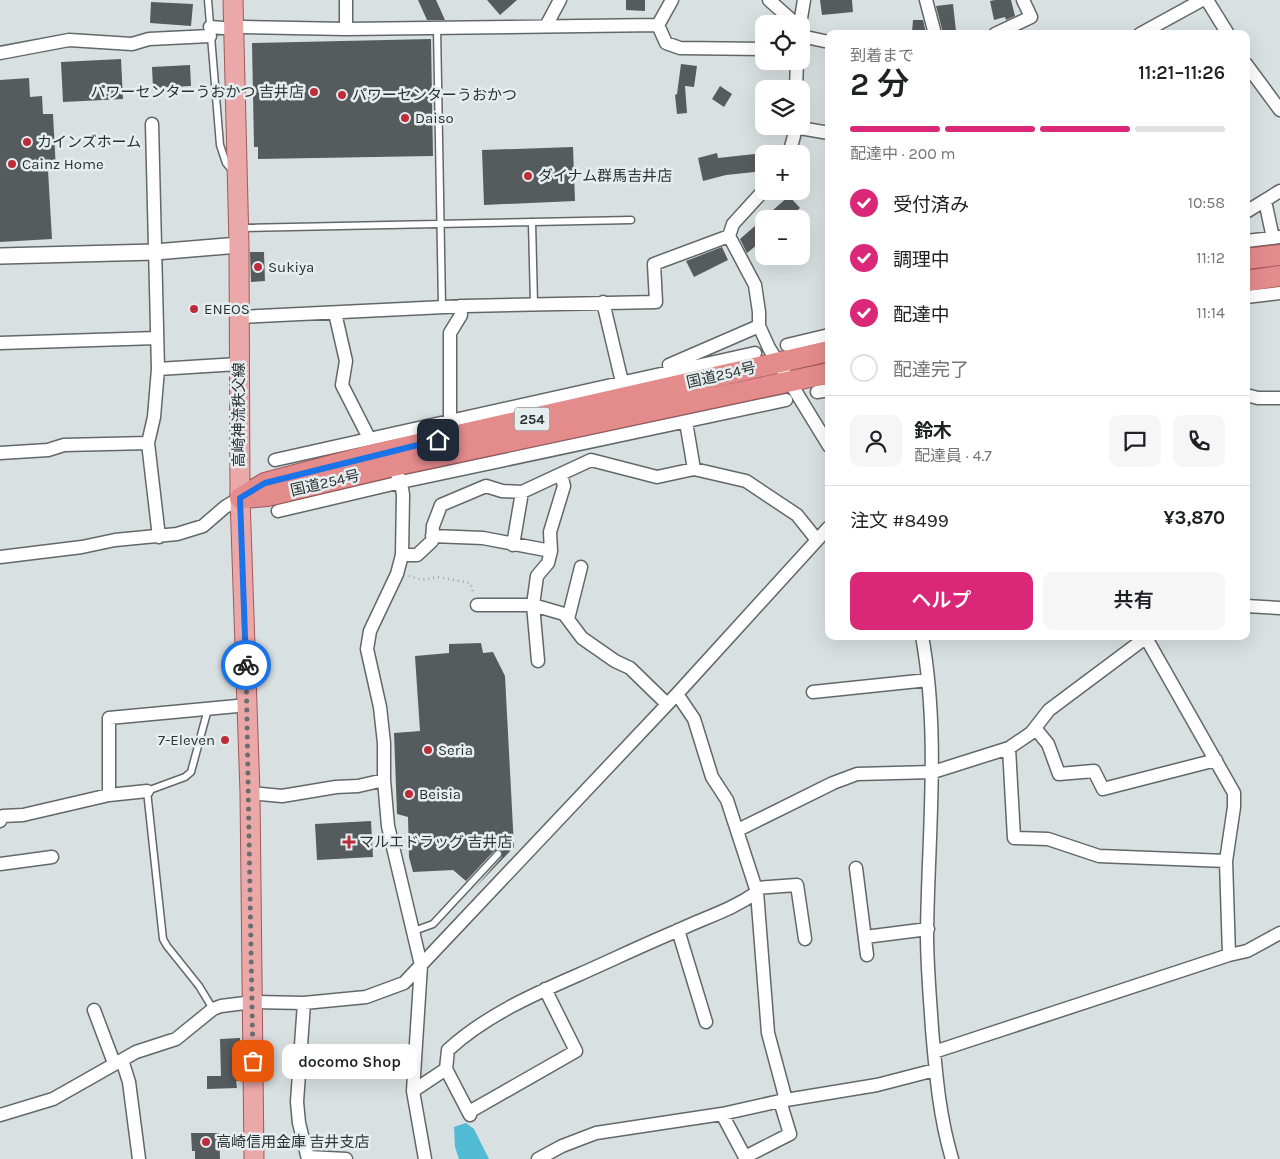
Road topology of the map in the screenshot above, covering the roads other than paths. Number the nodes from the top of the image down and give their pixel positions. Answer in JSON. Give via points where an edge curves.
{"nodes":[{"id":1,"x":208,"y":0,"type":"edge"},
{"id":2,"x":233,"y":0,"type":"edge"},
{"id":3,"x":346,"y":0,"type":"edge"},
{"id":4,"x":560,"y":0,"type":"edge"},
{"id":5,"x":672,"y":0,"type":"edge"},
{"id":6,"x":769,"y":0,"type":"edge"},
{"id":7,"x":804,"y":0,"type":"edge"},
{"id":8,"x":926,"y":0,"type":"edge"},
{"id":9,"x":1023,"y":0,"type":"edge"},
{"id":10,"x":1202,"y":0,"type":"edge"},
{"id":11,"x":1208,"y":0,"type":"edge"},
{"id":12,"x":786,"y":15,"type":"edge"},
{"id":13,"x":802,"y":15,"type":"edge"},
{"id":14,"x":658,"y":25,"type":"junction"},
{"id":15,"x":546,"y":26,"type":"junction"},
{"id":16,"x":244,"y":27,"type":"dead end"},
{"id":17,"x":223,"y":28,"type":"dead end"},
{"id":18,"x":437,"y":28,"type":"junction"},
{"id":19,"x":346,"y":29,"type":"junction"},
{"id":20,"x":934,"y":30,"type":"edge"},
{"id":21,"x":1005,"y":30,"type":"edge"},
{"id":22,"x":1147,"y":30,"type":"edge"},
{"id":23,"x":1226,"y":30,"type":"edge"},
{"id":24,"x":210,"y":31,"type":"junction"},
{"id":25,"x":810,"y":38,"type":"edge"},
{"id":26,"x":825,"y":41,"type":"edge"},
{"id":27,"x":755,"y":49,"type":"edge"},
{"id":28,"x":0,"y":53,"type":"edge"},
{"id":29,"x":1250,"y":69,"type":"edge"},
{"id":30,"x":1280,"y":110,"type":"edge"},
{"id":31,"x":152,"y":124,"type":"dead end"},
{"id":32,"x":810,"y":129,"type":"edge"},
{"id":33,"x":825,"y":132,"type":"edge"},
{"id":34,"x":237,"y":177,"type":"junction"},
{"id":35,"x":1280,"y":191,"type":"edge"},
{"id":36,"x":755,"y":200,"type":"edge"},
{"id":37,"x":1265,"y":201,"type":"junction"},
{"id":38,"x":1250,"y":210,"type":"edge"},
{"id":39,"x":631,"y":220,"type":"dead end"},
{"id":40,"x":532,"y":222,"type":"junction"},
{"id":41,"x":440,"y":224,"type":"junction"},
{"id":42,"x":729,"y":236,"type":"junction"},
{"id":43,"x":239,"y":237,"type":"junction"},
{"id":44,"x":1250,"y":241,"type":"edge"},
{"id":45,"x":1278,"y":243,"type":"edge"},
{"id":46,"x":155,"y":252,"type":"junction"},
{"id":47,"x":0,"y":256,"type":"edge"},
{"id":48,"x":1250,"y":257,"type":"edge"},
{"id":49,"x":1280,"y":276,"type":"edge"},
{"id":50,"x":1250,"y":282,"type":"edge"},
{"id":51,"x":1280,"y":292,"type":"edge"},
{"id":52,"x":1250,"y":297,"type":"edge"},
{"id":53,"x":603,"y":302,"type":"junction"},
{"id":54,"x":534,"y":304,"type":"junction"},
{"id":55,"x":460,"y":306,"type":"junction"},
{"id":56,"x":442,"y":307,"type":"junction"},
{"id":57,"x":335,"y":313,"type":"junction"},
{"id":58,"x":239,"y":317,"type":"junction"},
{"id":59,"x":758,"y":326,"type":"junction"},
{"id":60,"x":825,"y":337,"type":"edge"},
{"id":61,"x":158,"y":338,"type":"junction"},
{"id":62,"x":0,"y":343,"type":"edge"},
{"id":63,"x":825,"y":351,"type":"edge"},
{"id":64,"x":755,"y":353,"type":"dead end"},
{"id":65,"x":783,"y":353,"type":"junction"},
{"id":66,"x":238,"y":364,"type":"junction"},
{"id":67,"x":158,"y":369,"type":"junction"},
{"id":68,"x":671,"y":372,"type":"junction"},
{"id":69,"x":825,"y":374,"type":"edge"},
{"id":70,"x":620,"y":383,"type":"junction"},
{"id":71,"x":788,"y":390,"type":"junction"},
{"id":72,"x":652,"y":392,"type":"junction"},
{"id":73,"x":1250,"y":396,"type":"edge"},
{"id":74,"x":713,"y":398,"type":"junction"},
{"id":75,"x":1280,"y":398,"type":"edge"},
{"id":76,"x":450,"y":420,"type":"junction"},
{"id":77,"x":682,"y":423,"type":"junction"},
{"id":78,"x":386,"y":434,"type":"junction"},
{"id":79,"x":369,"y":438,"type":"junction"},
{"id":80,"x":825,"y":441,"type":"edge"},
{"id":81,"x":148,"y":443,"type":"junction"},
{"id":82,"x":0,"y":453,"type":"edge"},
{"id":83,"x":361,"y":457,"type":"junction"},
{"id":84,"x":275,"y":460,"type":"dead end"},
{"id":85,"x":694,"y":469,"type":"junction"},
{"id":86,"x":397,"y":474,"type":"junction"},
{"id":87,"x":561,"y":474,"type":"junction"},
{"id":88,"x":522,"y":492,"type":"junction"},
{"id":89,"x":240,"y":498,"type":"junction"},
{"id":90,"x":278,"y":511,"type":"dead end"},
{"id":91,"x":825,"y":531,"type":"edge"},
{"id":92,"x":432,"y":536,"type":"junction"},
{"id":93,"x":159,"y":537,"type":"junction"},
{"id":94,"x":817,"y":540,"type":"junction"},
{"id":95,"x":513,"y":545,"type":"junction"},
{"id":96,"x":551,"y":551,"type":"junction"},
{"id":97,"x":402,"y":555,"type":"junction"},
{"id":98,"x":0,"y":557,"type":"edge"},
{"id":99,"x":581,"y":567,"type":"dead end"},
{"id":100,"x":533,"y":605,"type":"junction"},
{"id":101,"x":477,"y":606,"type":"road end"},
{"id":102,"x":1250,"y":606,"type":"edge"},
{"id":103,"x":1280,"y":608,"type":"edge"},
{"id":104,"x":568,"y":619,"type":"junction"},
{"id":105,"x":923,"y":640,"type":"edge"},
{"id":106,"x":1142,"y":640,"type":"edge"},
{"id":107,"x":1148,"y":640,"type":"edge"},
{"id":108,"x":538,"y":661,"type":"dead end"},
{"id":109,"x":928,"y":680,"type":"junction"},
{"id":110,"x":813,"y":692,"type":"dead end"},
{"id":111,"x":676,"y":694,"type":"junction"},
{"id":112,"x":666,"y":704,"type":"junction"},
{"id":113,"x":248,"y":705,"type":"junction"},
{"id":114,"x":208,"y":707,"type":"junction"},
{"id":115,"x":1036,"y":728,"type":"junction"},
{"id":116,"x":1009,"y":748,"type":"junction"},
{"id":117,"x":1216,"y":760,"type":"junction"},
{"id":118,"x":933,"y":772,"type":"junction"},
{"id":119,"x":384,"y":780,"type":"junction"},
{"id":120,"x":148,"y":791,"type":"junction"},
{"id":121,"x":250,"y":793,"type":"junction"},
{"id":122,"x":109,"y":795,"type":"junction"},
{"id":123,"x":0,"y":821,"type":"edge"},
{"id":124,"x":738,"y":830,"type":"junction"},
{"id":125,"x":498,"y":854,"type":"dead end"},
{"id":126,"x":52,"y":857,"type":"dead end"},
{"id":127,"x":1226,"y":861,"type":"junction"},
{"id":128,"x":0,"y":864,"type":"edge"},
{"id":129,"x":856,"y":868,"type":"dead end"},
{"id":130,"x":756,"y":890,"type":"junction"},
{"id":131,"x":928,"y":928,"type":"junction"},
{"id":132,"x":678,"y":930,"type":"junction"},
{"id":133,"x":414,"y":931,"type":"junction"},
{"id":134,"x":1280,"y":933,"type":"edge"},
{"id":135,"x":865,"y":937,"type":"junction"},
{"id":136,"x":804,"y":939,"type":"dead end"},
{"id":137,"x":867,"y":955,"type":"dead end"},
{"id":138,"x":1229,"y":955,"type":"junction"},
{"id":139,"x":421,"y":964,"type":"junction"},
{"id":140,"x":545,"y":989,"type":"junction"},
{"id":141,"x":252,"y":1002,"type":"junction"},
{"id":142,"x":304,"y":1003,"type":"junction"},
{"id":143,"x":213,"y":1009,"type":"junction"},
{"id":144,"x":94,"y":1010,"type":"dead end"},
{"id":145,"x":706,"y":1022,"type":"dead end"},
{"id":146,"x":934,"y":1052,"type":"junction"},
{"id":147,"x":118,"y":1061,"type":"junction"},
{"id":148,"x":446,"y":1069,"type":"junction"},
{"id":149,"x":935,"y":1070,"type":"junction"},
{"id":150,"x":413,"y":1091,"type":"junction"},
{"id":151,"x":783,"y":1101,"type":"junction"},
{"id":152,"x":722,"y":1114,"type":"junction"},
{"id":153,"x":0,"y":1115,"type":"edge"},
{"id":154,"x":308,"y":1158,"type":"edge"},
{"id":155,"x":745,"y":1158,"type":"edge"},
{"id":156,"x":139,"y":1159,"type":"edge"},
{"id":157,"x":254,"y":1159,"type":"edge"},
{"id":158,"x":346,"y":1159,"type":"edge"},
{"id":159,"x":425,"y":1159,"type":"edge"},
{"id":160,"x":538,"y":1159,"type":"edge"},
{"id":161,"x":952,"y":1159,"type":"edge"}],
"edges":[{"from":1,"to":24,"type":"lane"},
{"from":2,"to":34,"type":"main road","name":"高崎神流秩父線"},
{"from":3,"to":19,"type":"street"},
{"from":4,"to":15,"type":"street"},
{"from":5,"to":14,"type":"street"},
{"from":6,"to":12,"type":"street"},
{"from":7,"to":13,"type":"street"},
{"from":8,"to":20,"type":"street"},
{"from":9,"to":21,"type":"street","via":[[1031,17]]},
{"from":10,"to":22,"type":"street"},
{"from":11,"to":23,"type":"street"},
{"from":14,"to":15,"type":"street"},
{"from":14,"to":27,"type":"street","via":[[666,42],[680,48]]},
{"from":15,"to":18,"type":"street"},
{"from":16,"to":19,"type":"street"},
{"from":17,"to":24,"type":"street"},
{"from":18,"to":19,"type":"street"},
{"from":18,"to":41,"type":"lane"},
{"from":24,"to":28,"type":"street","via":[[132,44],[68,40]]},
{"from":24,"to":34,"type":"lane","via":[[220,145],[226,163]]},
{"from":25,"to":26,"type":"street"},
{"from":29,"to":30,"type":"street"},
{"from":31,"to":46,"type":"street"},
{"from":32,"to":33,"type":"street"},
{"from":34,"to":43,"type":"main road","name":"高崎神流秩父線"},
{"from":35,"to":37,"type":"street"},
{"from":36,"to":42,"type":"street","via":[[733,224]]},
{"from":37,"to":38,"type":"street"},
{"from":37,"to":45,"type":"street"},
{"from":39,"to":40,"type":"lane"},
{"from":40,"to":41,"type":"lane"},
{"from":40,"to":54,"type":"lane"},
{"from":41,"to":43,"type":"lane"},
{"from":41,"to":56,"type":"lane"},
{"from":42,"to":53,"type":"street","via":[[654,264],[656,302]]},
{"from":42,"to":59,"type":"street","via":[[755,285]]},
{"from":43,"to":46,"type":"street"},
{"from":43,"to":58,"type":"main road","name":"高崎神流秩父線"},
{"from":44,"to":45,"type":"street"},
{"from":45,"to":48,"type":"highway"},
{"from":46,"to":47,"type":"street"},
{"from":46,"to":61,"type":"street"},
{"from":49,"to":50,"type":"highway"},
{"from":51,"to":52,"type":"street"},
{"from":53,"to":54,"type":"street"},
{"from":53,"to":70,"type":"street"},
{"from":54,"to":55,"type":"street"},
{"from":55,"to":56,"type":"street"},
{"from":55,"to":76,"type":"street","via":[[461,315],[450,333]]},
{"from":56,"to":57,"type":"street"},
{"from":57,"to":58,"type":"street"},
{"from":57,"to":79,"type":"street","via":[[346,361],[342,384]]},
{"from":58,"to":66,"type":"main road","name":"高崎神流秩父線"},
{"from":59,"to":65,"type":"street"},
{"from":59,"to":68,"type":"street","via":[[669,365]]},
{"from":60,"to":65,"type":"street"},
{"from":61,"to":62,"type":"street"},
{"from":61,"to":67,"type":"street"},
{"from":63,"to":65,"type":"highway","name":"国道254号","number":"254"},
{"from":64,"to":68,"type":"street"},
{"from":65,"to":71,"type":"street"},
{"from":65,"to":72,"type":"highway","name":"国道254号","number":"254"},
{"from":66,"to":67,"type":"street"},
{"from":66,"to":89,"type":"main road","name":"高崎神流秩父線"},
{"from":67,"to":81,"type":"street"},
{"from":68,"to":70,"type":"street"},
{"from":69,"to":71,"type":"highway","name":"国道254号","number":"254"},
{"from":70,"to":72,"type":"street"},
{"from":70,"to":76,"type":"street"},
{"from":71,"to":74,"type":"highway","name":"国道254号","number":"254"},
{"from":71,"to":77,"type":"street"},
{"from":71,"to":80,"type":"street"},
{"from":72,"to":83,"type":"highway","name":"国道254号","number":"254"},
{"from":73,"to":75,"type":"street"},
{"from":74,"to":77,"type":"street"},
{"from":74,"to":86,"type":"highway","name":"国道254号","number":"254"},
{"from":76,"to":78,"type":"street"},
{"from":77,"to":85,"type":"street"},
{"from":77,"to":86,"type":"street"},
{"from":78,"to":79,"type":"street"},
{"from":78,"to":83,"type":"street"},
{"from":79,"to":84,"type":"street"},
{"from":81,"to":82,"type":"street","via":[[64,445],[48,450]]},
{"from":81,"to":93,"type":"street"},
{"from":83,"to":89,"type":"highway","name":"国道254号","number":"254","via":[[265,483]]},
{"from":85,"to":87,"type":"street","via":[[657,477],[591,460]]},
{"from":85,"to":94,"type":"street","via":[[746,481],[797,515]]},
{"from":86,"to":89,"type":"highway","name":"国道254号","number":"254"},
{"from":86,"to":90,"type":"street"},
{"from":86,"to":97,"type":"street"},
{"from":87,"to":88,"type":"street"},
{"from":87,"to":96,"type":"street","via":[[564,486],[550,532]]},
{"from":88,"to":92,"type":"street","via":[[486,486],[441,505]]},
{"from":88,"to":95,"type":"street"},
{"from":89,"to":93,"type":"street","via":[[225,506],[203,526]]},
{"from":89,"to":113,"type":"main road","name":"高崎神流秩父線"},
{"from":91,"to":94,"type":"street"},
{"from":92,"to":95,"type":"street","via":[[483,538]]},
{"from":92,"to":97,"type":"street","via":[[432,541],[417,555]]},
{"from":93,"to":98,"type":"street","via":[[115,540]]},
{"from":94,"to":111,"type":"street"},
{"from":95,"to":96,"type":"street"},
{"from":96,"to":100,"type":"street","via":[[548,563],[538,576]]},
{"from":97,"to":119,"type":"street","via":[[370,631],[367,649],[380,707]]},
{"from":99,"to":104,"type":"street"},
{"from":100,"to":101,"type":"street"},
{"from":100,"to":104,"type":"street","via":[[564,614]]},
{"from":100,"to":108,"type":"street"},
{"from":102,"to":103,"type":"street"},
{"from":104,"to":112,"type":"street","via":[[582,638],[630,668]]},
{"from":105,"to":109,"type":"street"},
{"from":106,"to":115,"type":"street","via":[[1049,710]]},
{"from":107,"to":117,"type":"street"},
{"from":109,"to":110,"type":"street"},
{"from":109,"to":118,"type":"street"},
{"from":111,"to":112,"type":"street"},
{"from":111,"to":124,"type":"street","via":[[694,719],[712,777],[727,800]]},
{"from":112,"to":139,"type":"street"},
{"from":113,"to":114,"type":"street"},
{"from":113,"to":121,"type":"main road","name":"高崎神流秩父線"},
{"from":114,"to":120,"type":"lane","via":[[191,772]]},
{"from":114,"to":122,"type":"street","via":[[109,718]]},
{"from":115,"to":116,"type":"street"},
{"from":115,"to":117,"type":"street","via":[[1048,744],[1059,774],[1094,771],[1103,789]]},
{"from":116,"to":118,"type":"street"},
{"from":116,"to":127,"type":"street","via":[[1014,838],[1048,839],[1100,856]]},
{"from":117,"to":127,"type":"street","via":[[1234,793]]},
{"from":118,"to":124,"type":"street","via":[[857,774]]},
{"from":118,"to":131,"type":"street"},
{"from":119,"to":121,"type":"street","via":[[282,796]]},
{"from":119,"to":133,"type":"street","via":[[388,826]]},
{"from":120,"to":122,"type":"street"},
{"from":120,"to":143,"type":"lane","via":[[163,939]]},
{"from":121,"to":141,"type":"main road","name":"高崎神流秩父線"},
{"from":122,"to":123,"type":"street","via":[[3,816]]},
{"from":124,"to":130,"type":"street"},
{"from":125,"to":133,"type":"lane","via":[[433,924]]},
{"from":126,"to":128,"type":"street"},
{"from":127,"to":138,"type":"street"},
{"from":129,"to":135,"type":"street"},
{"from":130,"to":132,"type":"street","via":[[739,905]]},
{"from":130,"to":136,"type":"street","via":[[797,885]]},
{"from":130,"to":151,"type":"street","via":[[768,1033]]},
{"from":131,"to":135,"type":"street"},
{"from":131,"to":146,"type":"street"},
{"from":132,"to":140,"type":"street"},
{"from":132,"to":145,"type":"street"},
{"from":133,"to":139,"type":"street"},
{"from":134,"to":138,"type":"street","via":[[1247,951]]},
{"from":135,"to":137,"type":"street"},
{"from":138,"to":146,"type":"street"},
{"from":139,"to":142,"type":"street","via":[[404,982],[366,997]]},
{"from":139,"to":150,"type":"street"},
{"from":140,"to":148,"type":"street","via":[[524,998],[460,1039],[448,1050]]},
{"from":140,"to":148,"type":"street","via":[[576,1051],[469,1113]]},
{"from":141,"to":142,"type":"street"},
{"from":141,"to":143,"type":"street"},
{"from":141,"to":157,"type":"main road","name":"高崎神流秩父線"},
{"from":142,"to":154,"type":"street","via":[[297,1102]]},
{"from":143,"to":147,"type":"street","via":[[176,1039]]},
{"from":144,"to":147,"type":"street"},
{"from":146,"to":149,"type":"street"},
{"from":147,"to":153,"type":"street","via":[[53,1099]]},
{"from":147,"to":156,"type":"street","via":[[129,1082]]},
{"from":148,"to":150,"type":"street"},
{"from":149,"to":151,"type":"street","via":[[877,1085]]},
{"from":149,"to":161,"type":"street","via":[[942,1123]]},
{"from":150,"to":159,"type":"street"},
{"from":151,"to":152,"type":"street"},
{"from":151,"to":155,"type":"street","via":[[790,1134]]},
{"from":152,"to":155,"type":"street"},
{"from":152,"to":160,"type":"street","via":[[596,1133]]},
{"from":154,"to":158,"type":"street"}]}
